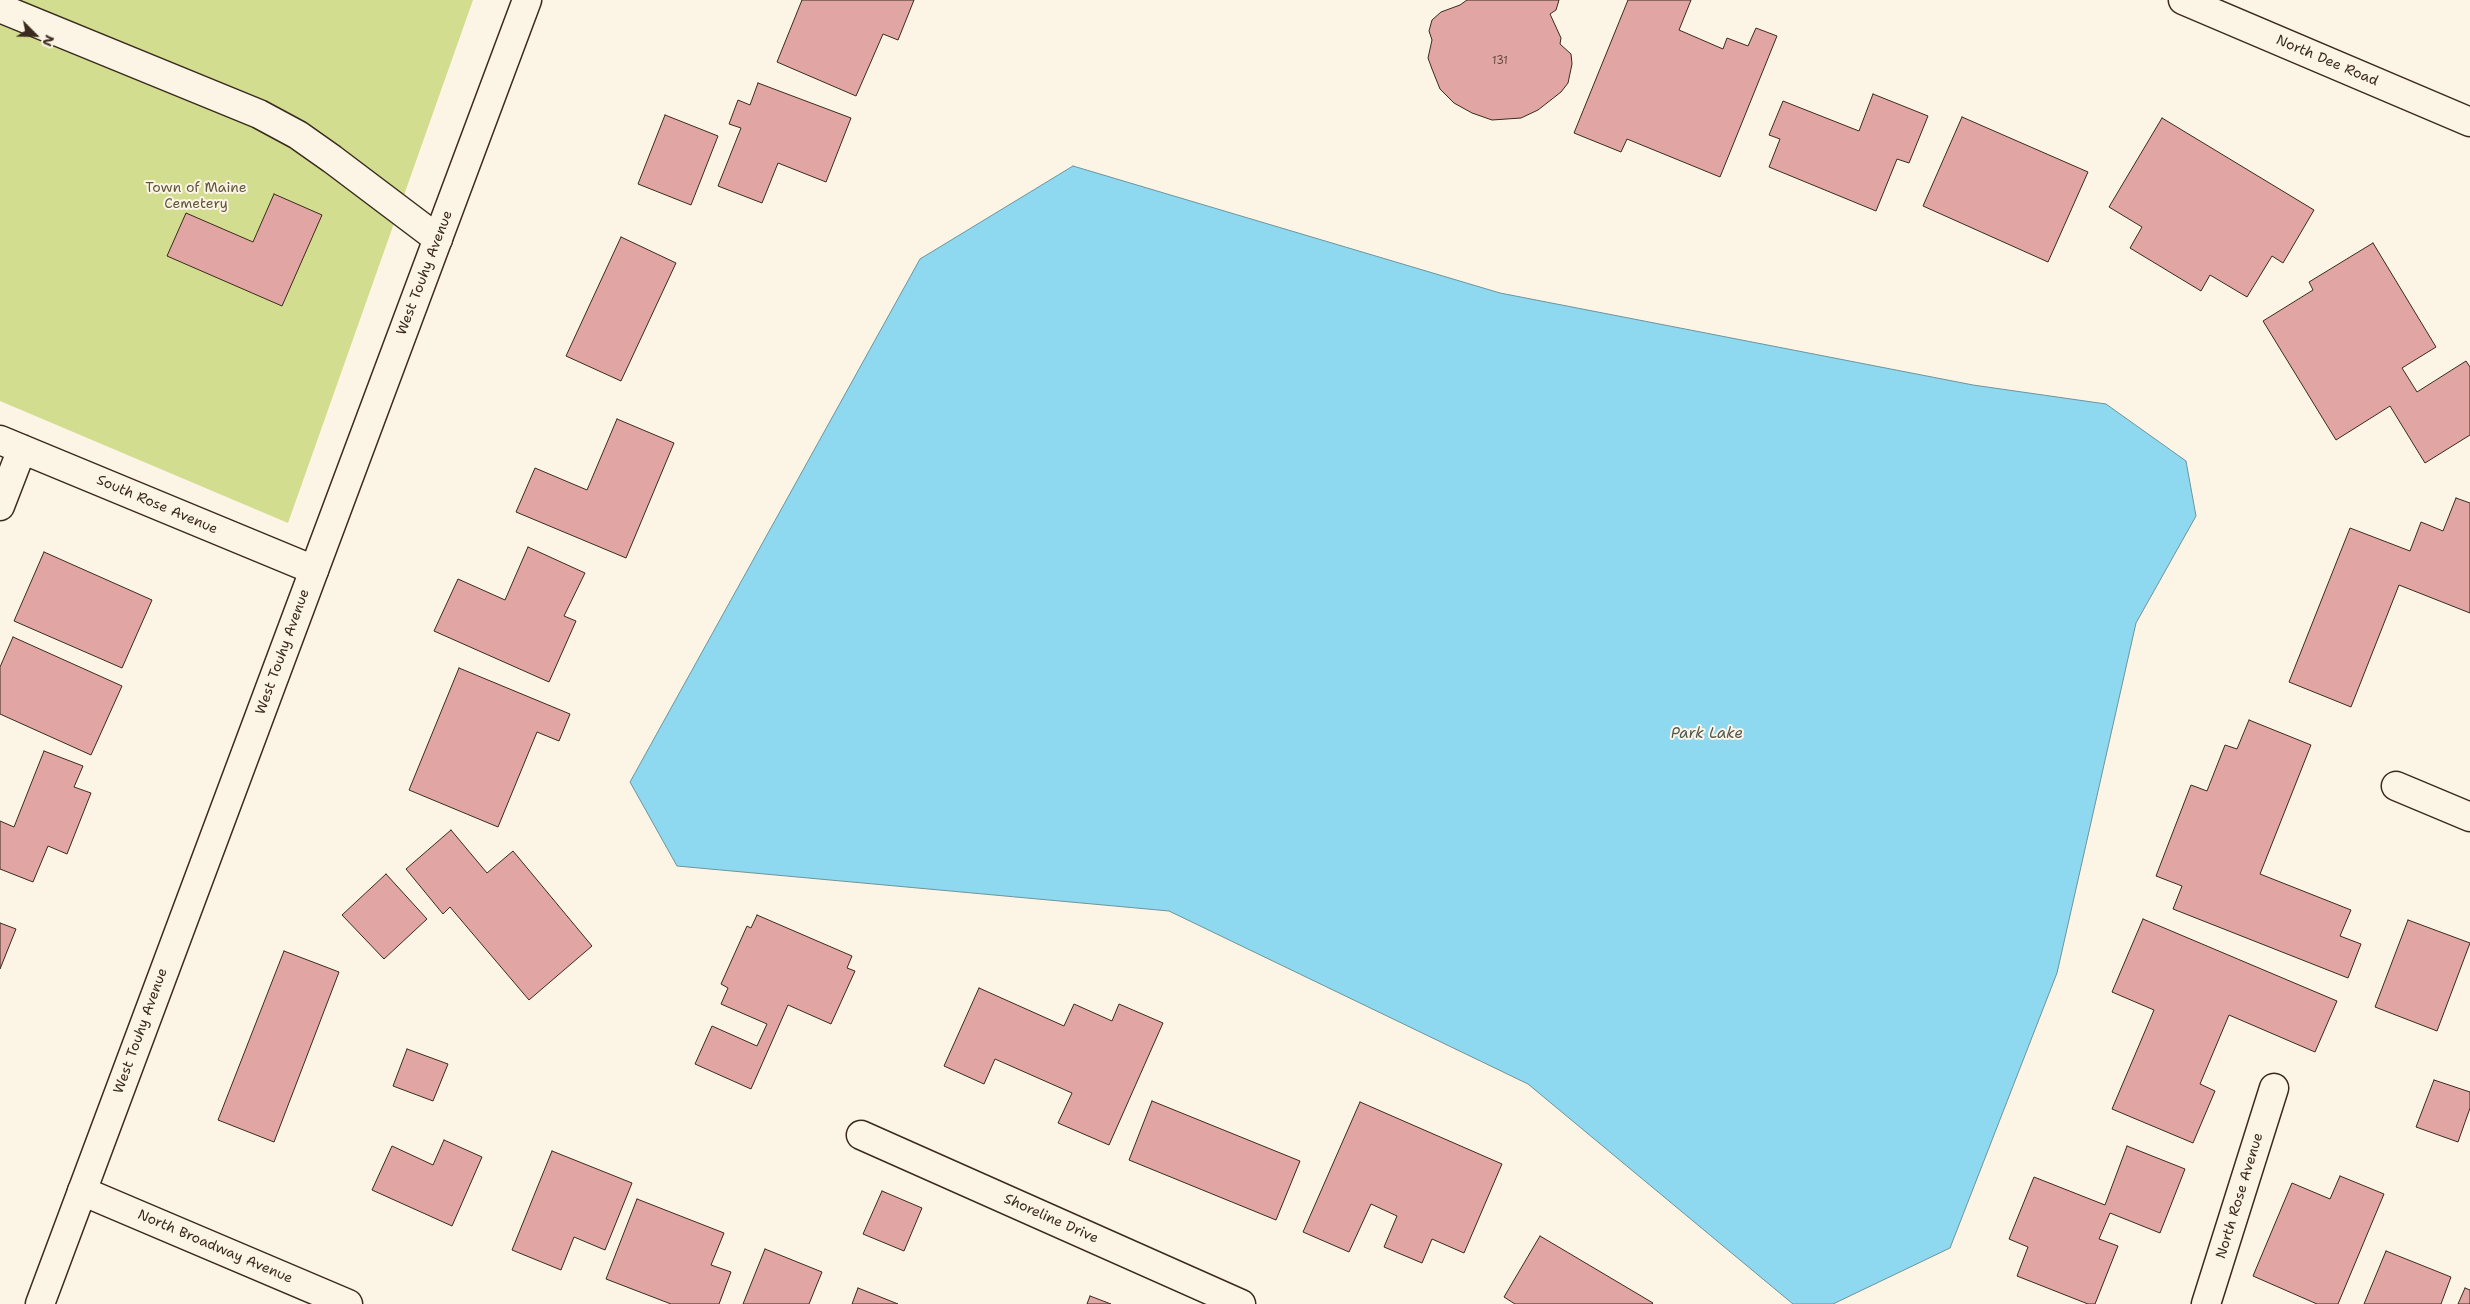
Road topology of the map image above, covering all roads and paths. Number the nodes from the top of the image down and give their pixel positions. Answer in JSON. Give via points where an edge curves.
{"nodes":[{"id":1,"x":527,"y":0,"type":"edge"},
{"id":2,"x":2183,"y":0,"type":"edge"},
{"id":3,"x":0,"y":8,"type":"edge"},
{"id":4,"x":2470,"y":122,"type":"edge"},
{"id":5,"x":438,"y":239,"type":"junction"},
{"id":6,"x":11,"y":444,"type":"edge"},
{"id":7,"x":0,"y":506,"type":"edge"},
{"id":8,"x":314,"y":570,"type":"junction"},
{"id":9,"x":2396,"y":786,"type":"dead end"},
{"id":10,"x":2470,"y":817,"type":"edge"},
{"id":11,"x":2274,"y":1088,"type":"dead end"},
{"id":12,"x":861,"y":1135,"type":"dead end"},
{"id":13,"x":82,"y":1191,"type":"junction"},
{"id":14,"x":40,"y":1304,"type":"edge"},
{"id":15,"x":348,"y":1304,"type":"edge"},
{"id":16,"x":1241,"y":1304,"type":"edge"},
{"id":17,"x":2206,"y":1304,"type":"edge"}],
"edges":[{"from":1,"to":5,"type":"main road","name":"West Touhy Avenue"},
{"from":2,"to":4,"type":"main road","name":"North Dee Road"},
{"from":3,"to":5,"type":"main road","via":[[258,114],[298,135]]},
{"from":5,"to":8,"type":"main road","name":"West Touhy Avenue"},
{"from":6,"to":7,"type":"main road"},
{"from":6,"to":8,"type":"main road","name":"South Rose Avenue"},
{"from":8,"to":13,"type":"main road","name":"West Touhy Avenue"},
{"from":9,"to":10,"type":"main road"},
{"from":11,"to":17,"type":"main road","name":"North Rose Avenue"},
{"from":12,"to":16,"type":"main road","name":"Shoreline Drive"},
{"from":13,"to":14,"type":"main road","name":"West Touhy Avenue"},
{"from":13,"to":15,"type":"main road","name":"North Broadway Avenue"}]}
